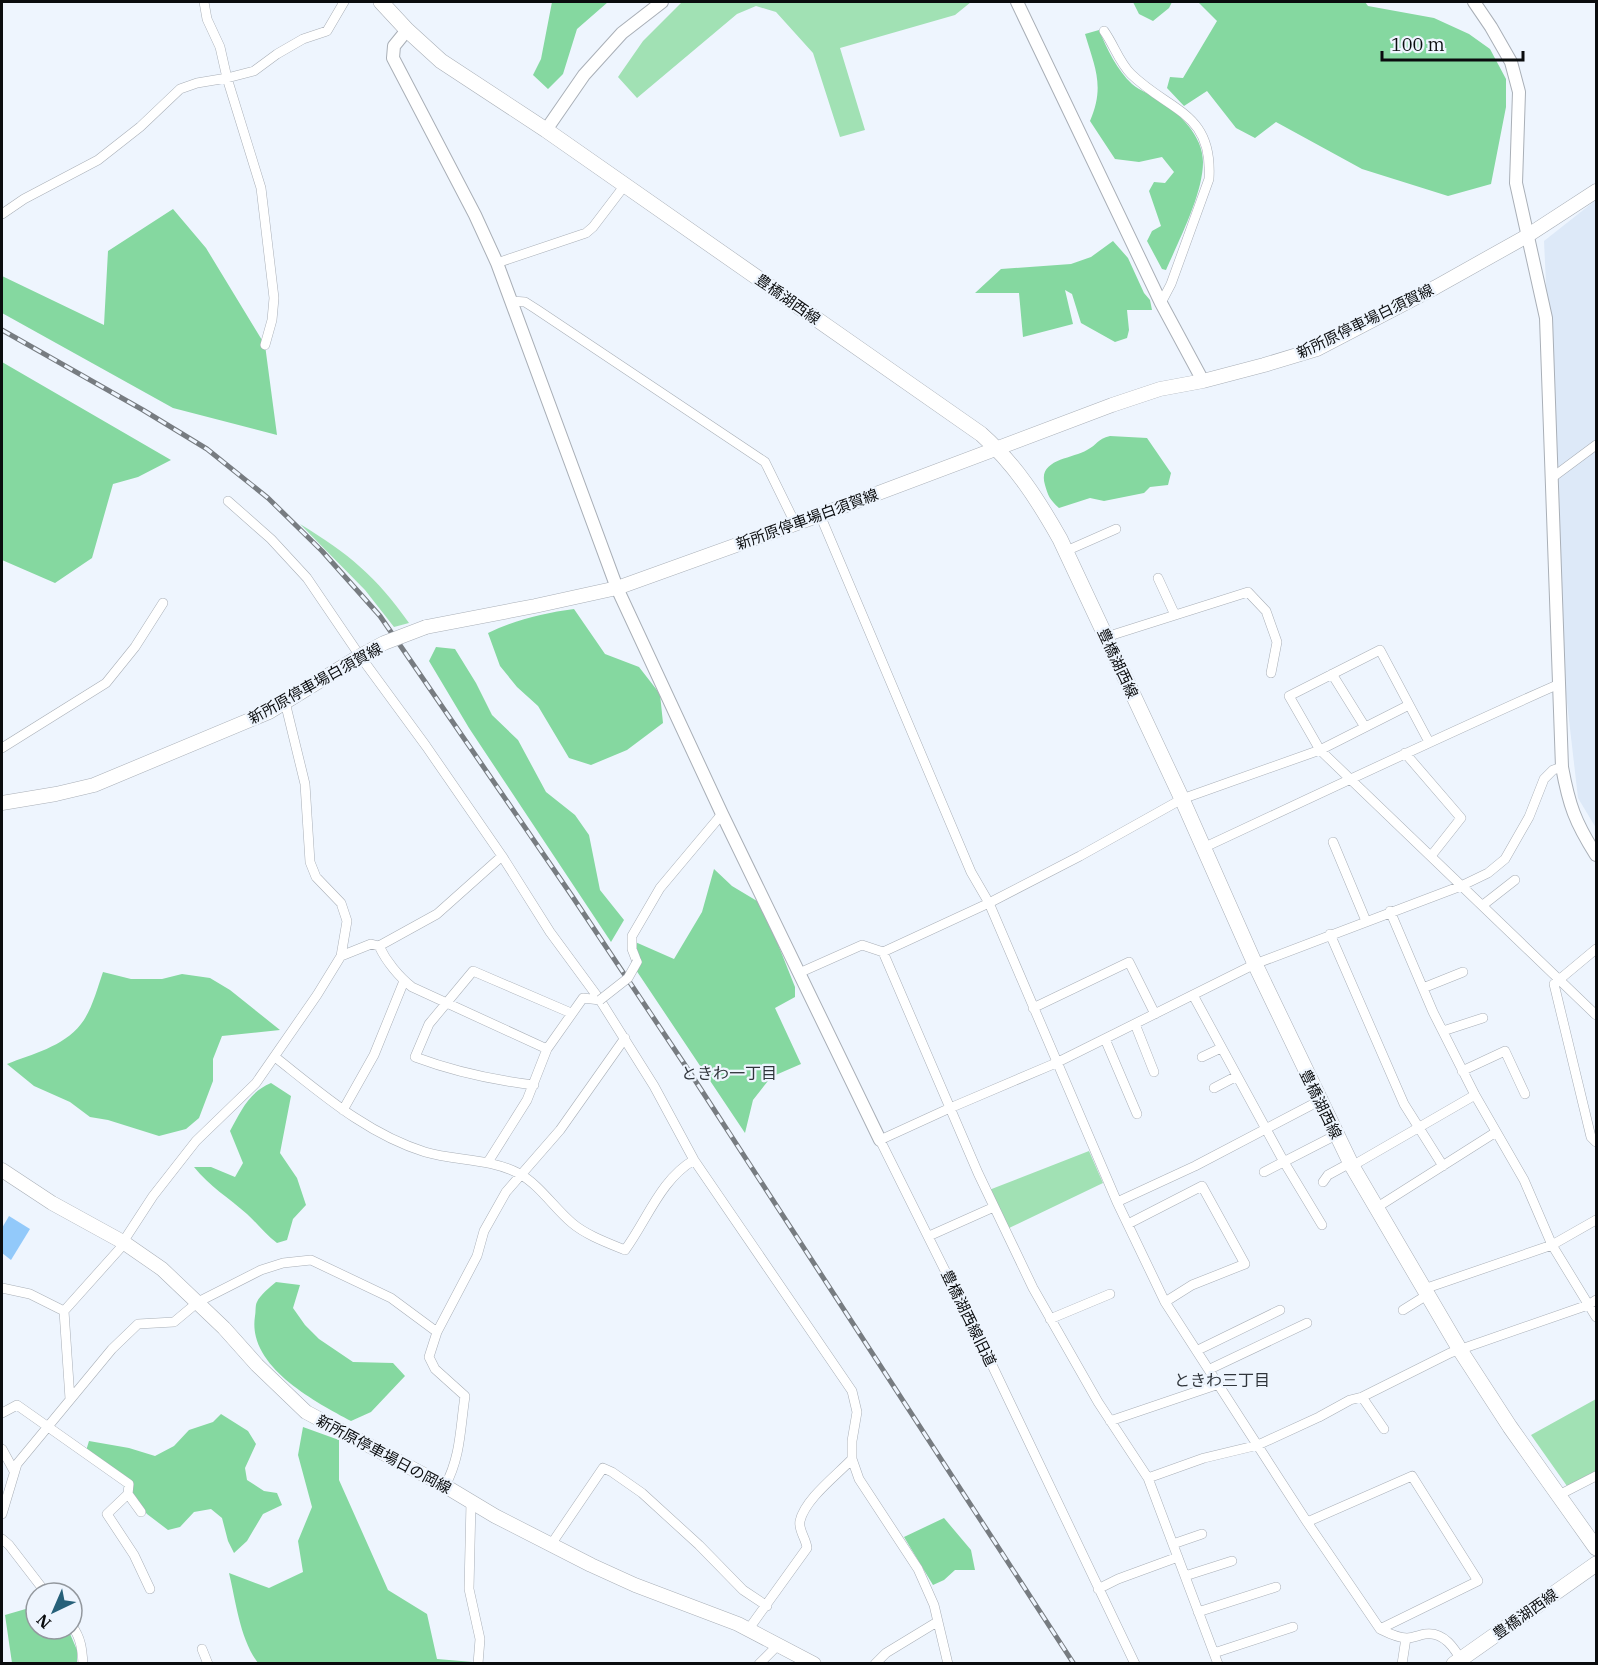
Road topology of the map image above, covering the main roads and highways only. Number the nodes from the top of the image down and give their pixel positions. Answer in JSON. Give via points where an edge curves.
{"nodes":[{"id":1,"x":381,"y":2,"type":"edge"},
{"id":2,"x":1596,"y":191,"type":"edge"},
{"id":3,"x":998,"y":449,"type":"junction"},
{"id":4,"x":2,"y":803,"type":"edge"},
{"id":5,"x":2,"y":1170,"type":"edge"},
{"id":6,"x":1596,"y":1548,"type":"edge"},
{"id":7,"x":1596,"y":1564,"type":"edge"},
{"id":8,"x":1459,"y":1662,"type":"edge"},
{"id":9,"x":814,"y":1664,"type":"edge"}],
"edges":[{"from":1,"to":3,"type":"main road","name":"豊橋湖西線","via":[[441,61],[625,185]]},
{"from":2,"to":3,"type":"main road","name":"新所原停車場白須賀線","via":[[1527,236],[1317,349],[1160,389]]},
{"from":3,"to":4,"type":"main road","name":"新所原停車場白須賀線","bridge":true,"via":[[617,588],[426,627],[360,656],[269,712],[94,785]]},
{"from":3,"to":6,"type":"main road","name":"豊橋湖西線","via":[[1038,500],[1066,551],[1254,964],[1351,1165],[1460,1350]]},
{"from":5,"to":9,"type":"main road","name":"新所原停車場日の岡線","via":[[162,1269],[306,1412],[635,1585],[698,1607]]},
{"from":7,"to":8,"type":"main road","name":"豊橋湖西線"}]}
